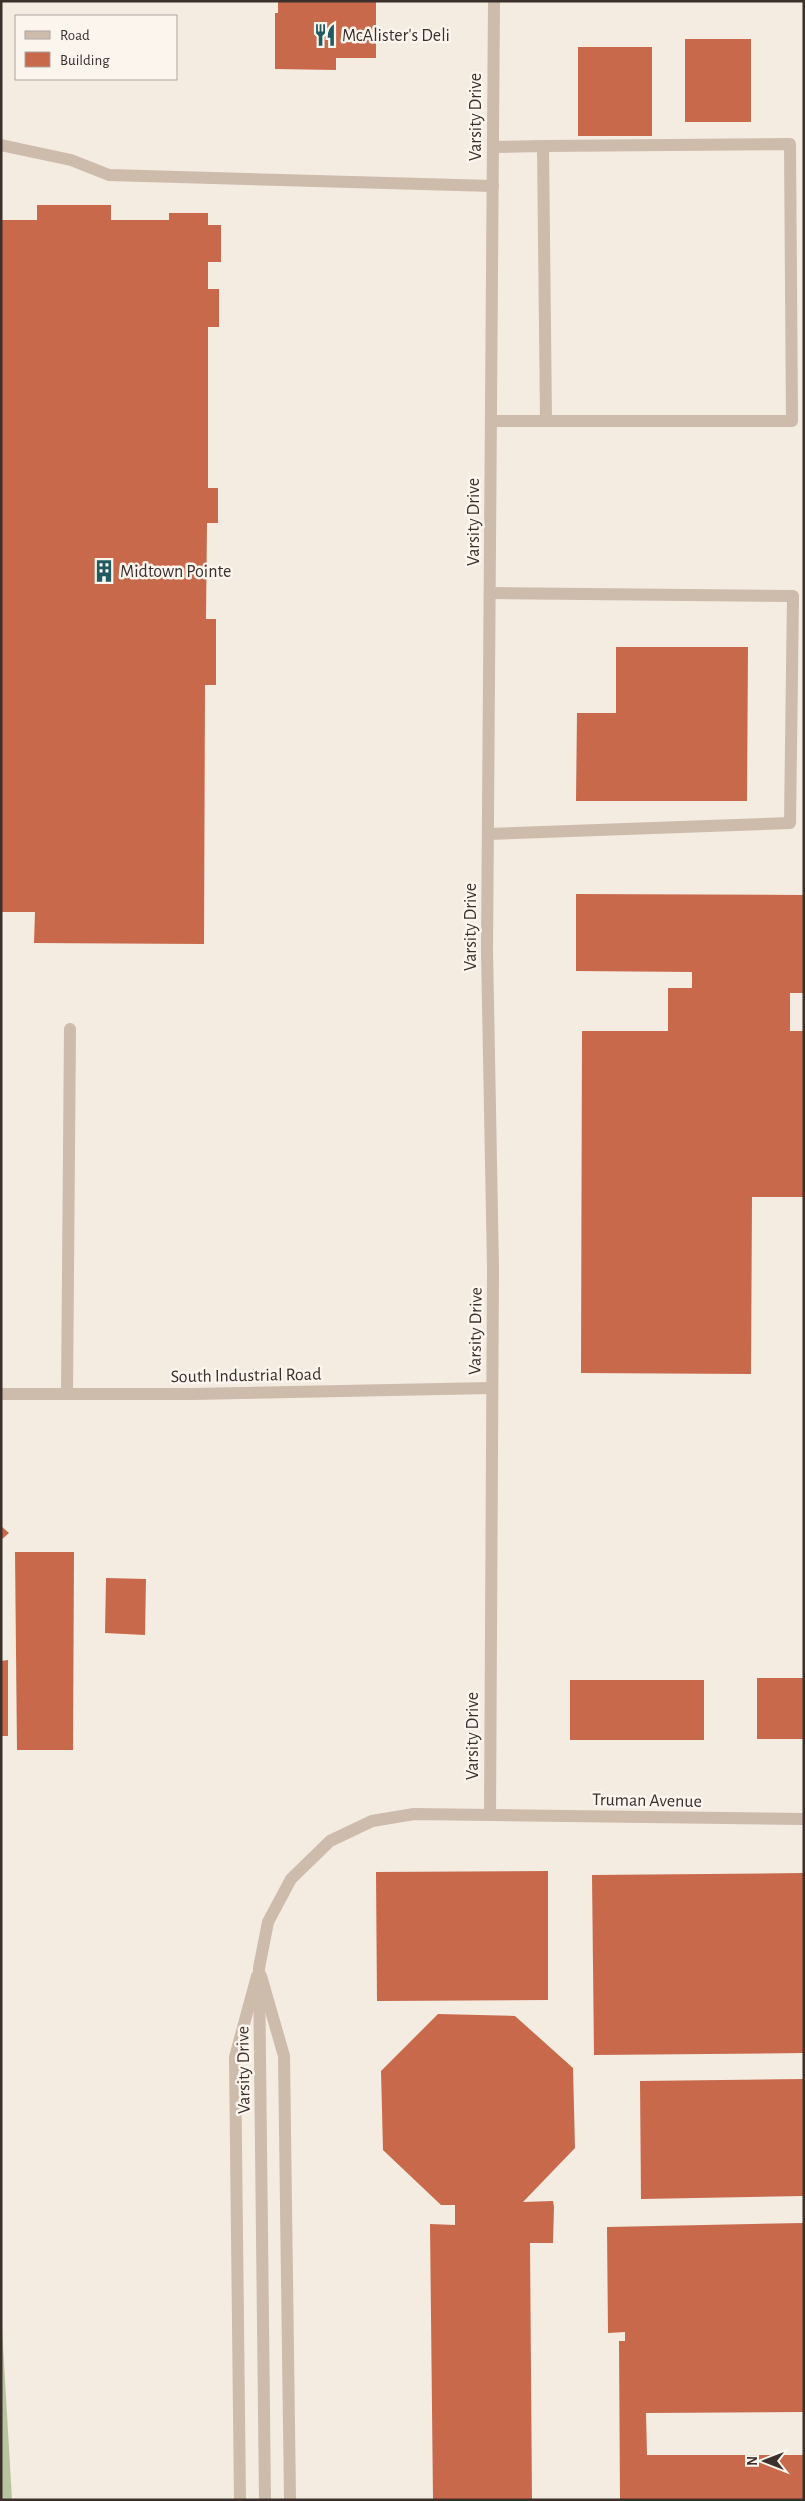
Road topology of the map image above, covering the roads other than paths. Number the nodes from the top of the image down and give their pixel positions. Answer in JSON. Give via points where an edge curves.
{"nodes":[{"id":1,"x":494,"y":1,"type":"edge"},
{"id":2,"x":1,"y":145,"type":"edge"},
{"id":3,"x":543,"y":146,"type":"junction"},
{"id":4,"x":492,"y":147,"type":"junction"},
{"id":5,"x":492,"y":186,"type":"junction"},
{"id":6,"x":491,"y":420,"type":"junction"},
{"id":7,"x":546,"y":420,"type":"junction"},
{"id":8,"x":490,"y":593,"type":"junction"},
{"id":9,"x":488,"y":834,"type":"junction"},
{"id":10,"x":70,"y":1028,"type":"dead end"},
{"id":11,"x":491,"y":1388,"type":"junction"},
{"id":12,"x":1,"y":1394,"type":"edge"},
{"id":13,"x":67,"y":1394,"type":"junction"},
{"id":14,"x":490,"y":1815,"type":"junction"},
{"id":15,"x":804,"y":1819,"type":"edge"},
{"id":16,"x":259,"y":1968,"type":"junction"},
{"id":17,"x":240,"y":2500,"type":"edge"},
{"id":18,"x":265,"y":2500,"type":"edge"},
{"id":19,"x":290,"y":2500,"type":"edge"}],
"edges":[{"from":1,"to":4,"type":"street","name":"Varsity Drive"},
{"from":2,"to":5,"type":"street","via":[[71,160],[109,175]]},
{"from":3,"to":4,"type":"street"},
{"from":3,"to":7,"type":"street"},
{"from":3,"to":7,"type":"street","via":[[790,144],[792,420]]},
{"from":4,"to":5,"type":"street","name":"Varsity Drive"},
{"from":5,"to":6,"type":"street","name":"Varsity Drive"},
{"from":6,"to":7,"type":"street"},
{"from":6,"to":8,"type":"street","name":"Varsity Drive"},
{"from":8,"to":9,"type":"street","name":"Varsity Drive"},
{"from":8,"to":9,"type":"street","via":[[794,596],[790,823]]},
{"from":9,"to":11,"type":"street","name":"Varsity Drive","via":[[486,950],[493,1268]]},
{"from":10,"to":13,"type":"street"},
{"from":11,"to":13,"type":"street","name":"South Industrial Road"},
{"from":11,"to":14,"type":"street","name":"Varsity Drive"},
{"from":12,"to":13,"type":"street","name":"South Industrial Road"},
{"from":14,"to":15,"type":"street","name":"Truman Avenue"},
{"from":14,"to":16,"type":"street","name":"Varsity Drive","via":[[414,1814],[372,1821],[330,1840],[291,1879],[268,1922]]},
{"from":16,"to":17,"type":"street","via":[[235,2057]]},
{"from":16,"to":18,"type":"street","name":"Varsity Drive"},
{"from":16,"to":19,"type":"street","via":[[284,2056]]}]}
